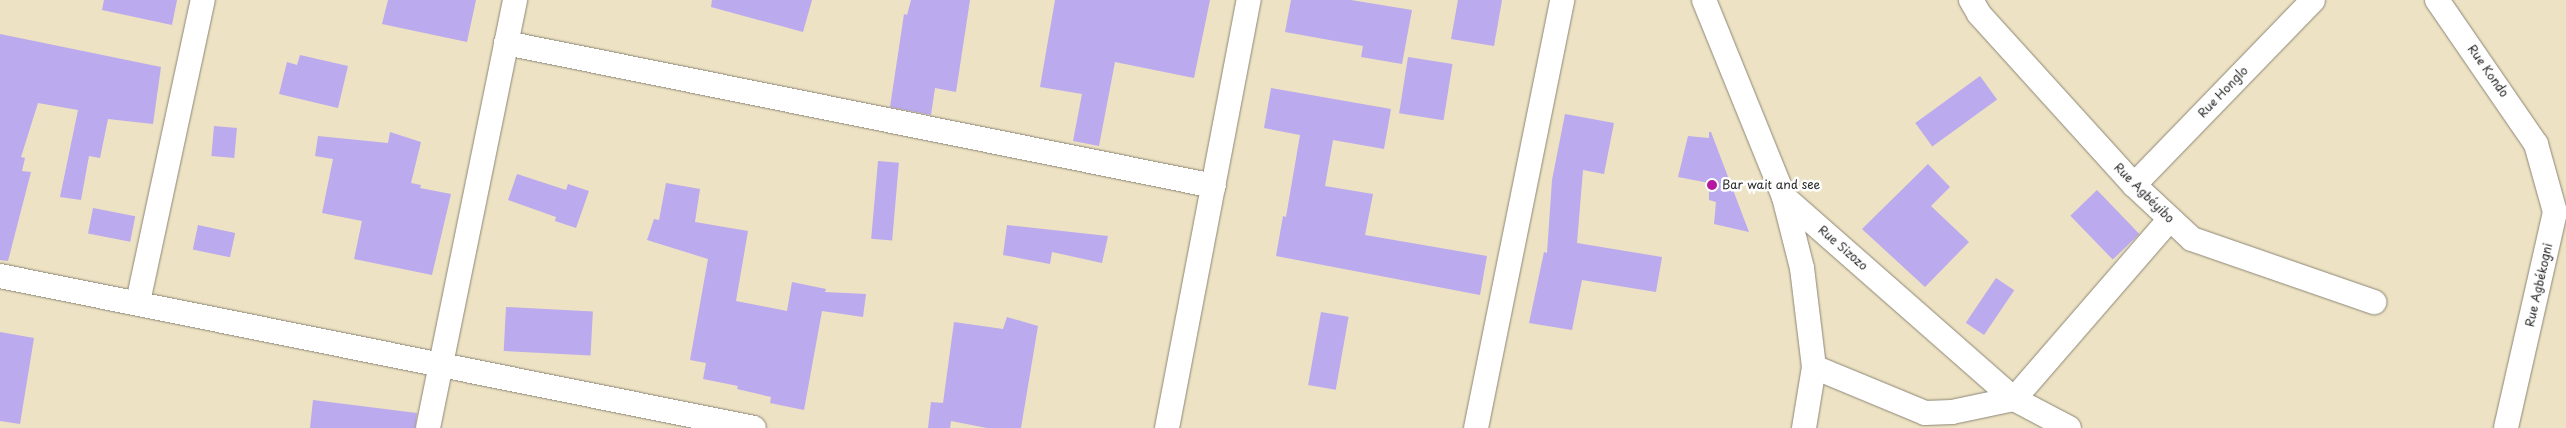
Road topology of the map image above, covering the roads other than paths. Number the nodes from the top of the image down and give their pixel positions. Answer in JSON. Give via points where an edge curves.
{"nodes":[{"id":1,"x":203,"y":0,"type":"edge"},
{"id":2,"x":515,"y":0,"type":"edge"},
{"id":3,"x":1249,"y":0,"type":"edge"},
{"id":4,"x":1562,"y":0,"type":"edge"},
{"id":5,"x":1704,"y":0,"type":"edge"},
{"id":6,"x":1971,"y":0,"type":"edge"},
{"id":7,"x":2313,"y":0,"type":"edge"},
{"id":8,"x":2437,"y":0,"type":"edge"},
{"id":9,"x":506,"y":43,"type":"junction"},
{"id":10,"x":2536,"y":144,"type":"joint"},
{"id":11,"x":2134,"y":185,"type":"junction"},
{"id":12,"x":1214,"y":186,"type":"junction"},
{"id":13,"x":1784,"y":197,"type":"junction"},
{"id":14,"x":2170,"y":219,"type":"junction"},
{"id":15,"x":0,"y":276,"type":"edge"},
{"id":16,"x":138,"y":302,"type":"junction"},
{"id":17,"x":2374,"y":302,"type":"dead end"},
{"id":18,"x":439,"y":363,"type":"junction"},
{"id":19,"x":1814,"y":367,"type":"junction"},
{"id":20,"x":2014,"y":398,"type":"junction"},
{"id":21,"x":428,"y":428,"type":"edge"},
{"id":22,"x":754,"y":428,"type":"edge"},
{"id":23,"x":1167,"y":428,"type":"edge"},
{"id":24,"x":1476,"y":428,"type":"edge"},
{"id":25,"x":1804,"y":428,"type":"edge"},
{"id":26,"x":2069,"y":428,"type":"edge"},
{"id":27,"x":2506,"y":428,"type":"edge"}],
"edges":[{"from":1,"to":16,"type":"street"},
{"from":2,"to":9,"type":"street"},
{"from":3,"to":12,"type":"street"},
{"from":4,"to":24,"type":"street"},
{"from":5,"to":13,"type":"street","name":"Rue Sizozo"},
{"from":6,"to":11,"type":"street","name":"Rue Agbéyibo","via":[[1979,14]]},
{"from":7,"to":11,"type":"street","name":"Rue Honglo"},
{"from":8,"to":10,"type":"street","name":"Rue Kondo"},
{"from":9,"to":12,"type":"street"},
{"from":9,"to":18,"type":"street"},
{"from":10,"to":27,"type":"street","name":"Rue Agbékogni","via":[[2555,212]]},
{"from":11,"to":14,"type":"street","name":"Rue Agbéyibo"},
{"from":12,"to":23,"type":"street"},
{"from":13,"to":19,"type":"street","via":[[1802,268]]},
{"from":13,"to":20,"type":"street","name":"Rue Sizozo"},
{"from":14,"to":17,"type":"street","name":"Rue Agbéyibo","via":[[2192,239]]},
{"from":14,"to":20,"type":"street"},
{"from":15,"to":16,"type":"street"},
{"from":16,"to":18,"type":"street"},
{"from":18,"to":21,"type":"street"},
{"from":18,"to":22,"type":"street"},
{"from":19,"to":20,"type":"street","via":[[1925,413],[1952,412]]},
{"from":19,"to":25,"type":"street"},
{"from":20,"to":26,"type":"street","name":"Rue Sizozo"}]}
